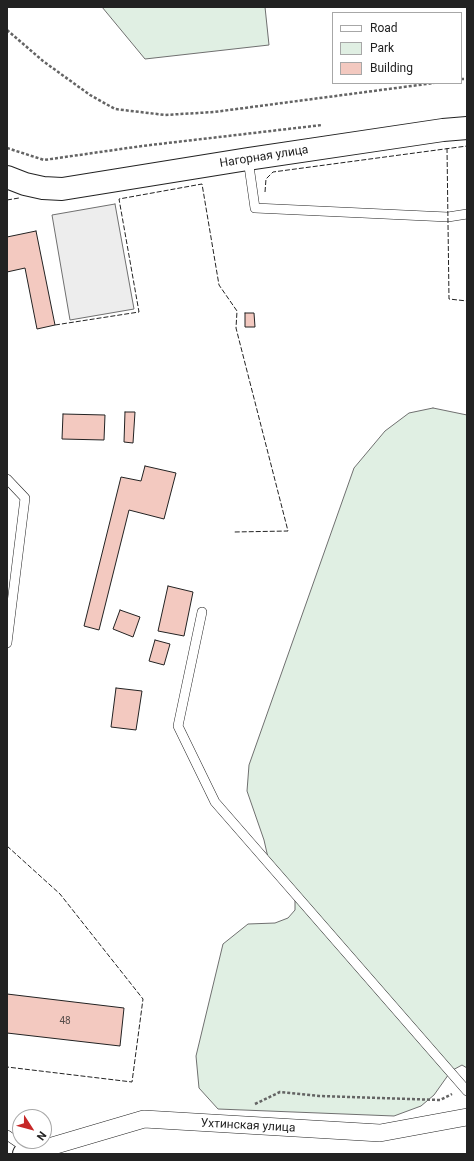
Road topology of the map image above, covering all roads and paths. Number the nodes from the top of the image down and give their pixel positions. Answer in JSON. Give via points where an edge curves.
{"nodes":[{"id":1,"x":7,"y":30,"type":"edge"},
{"id":2,"x":426,"y":84,"type":"edge"},
{"id":3,"x":328,"y":125,"type":"dead end"},
{"id":4,"x":467,"y":128,"type":"edge"},
{"id":5,"x":7,"y":148,"type":"edge"},
{"id":6,"x":248,"y":159,"type":"junction"},
{"id":7,"x":7,"y":177,"type":"edge"},
{"id":8,"x":467,"y":214,"type":"edge"},
{"id":9,"x":7,"y":479,"type":"edge"},
{"id":10,"x":202,"y":612,"type":"dead end"},
{"id":11,"x":7,"y":643,"type":"edge"},
{"id":12,"x":466,"y":1090,"type":"edge"},
{"id":13,"x":255,"y":1104,"type":"dead end"},
{"id":14,"x":467,"y":1117,"type":"edge"},
{"id":15,"x":7,"y":1135,"type":"edge"},
{"id":16,"x":30,"y":1153,"type":"edge"}],
"edges":[{"from":1,"to":2,"type":"path","via":[[43,61],[90,95],[115,109],[165,114],[214,112]]},
{"from":3,"to":5,"type":"path","via":[[44,160]]},
{"from":4,"to":6,"type":"street","name":"Нагорная улица"},
{"from":6,"to":7,"type":"street","name":"Нагорная улица","via":[[62,189],[43,188]]},
{"from":6,"to":8,"type":"lane","via":[[255,208],[448,217]]},
{"from":9,"to":11,"type":"lane","via":[[25,498]]},
{"from":10,"to":12,"type":"lane","via":[[178,726],[215,802]]},
{"from":12,"to":13,"type":"path","via":[[440,1100],[319,1096],[280,1092]]},
{"from":14,"to":16,"type":"street","name":"Ухтинская улица","via":[[380,1133],[144,1119]]},
{"from":15,"to":16,"type":"lane"}]}
